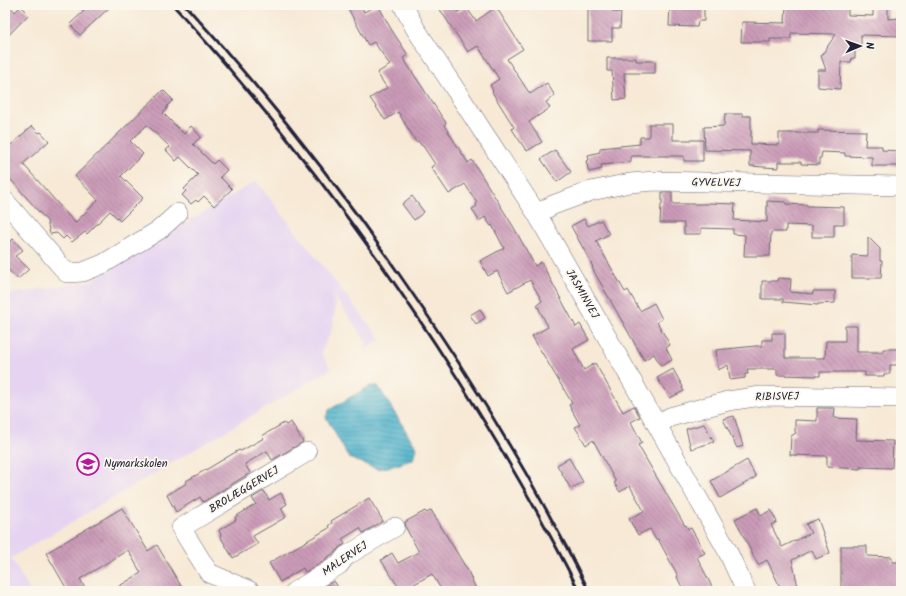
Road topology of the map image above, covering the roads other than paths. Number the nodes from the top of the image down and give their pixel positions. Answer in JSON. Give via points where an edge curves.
{"nodes":[{"id":1,"x":403,"y":5,"type":"edge"},
{"id":2,"x":901,"y":186,"type":"edge"},
{"id":3,"x":5,"y":201,"type":"edge"},
{"id":4,"x":178,"y":213,"type":"dead end"},
{"id":5,"x":537,"y":214,"type":"junction"},
{"id":6,"x":901,"y":398,"type":"edge"},
{"id":7,"x":657,"y":424,"type":"junction"},
{"id":8,"x":307,"y":452,"type":"dead end"},
{"id":9,"x":395,"y":527,"type":"dead end"},
{"id":10,"x":250,"y":591,"type":"edge"},
{"id":11,"x":295,"y":591,"type":"edge"},
{"id":12,"x":746,"y":591,"type":"edge"}],
"edges":[{"from":1,"to":5,"type":"street","name":"JASMINVEJ","via":[[415,28]]},
{"from":2,"to":5,"type":"street","name":"GYVELVEJ","via":[[630,183],[591,192],[553,205]]},
{"from":3,"to":4,"type":"street","via":[[67,273],[83,272],[103,264],[159,230]]},
{"from":5,"to":7,"type":"street","name":"JASMINVEJ"},
{"from":6,"to":7,"type":"street","name":"RIBISVEJ","via":[[761,396],[728,400],[670,417]]},
{"from":7,"to":12,"type":"street","name":"JASMINVEJ","via":[[727,550]]},
{"from":8,"to":10,"type":"street","name":"BROLÆGGERVEJ","via":[[181,528],[209,573]]},
{"from":9,"to":11,"type":"street","name":"MALERVEJ","via":[[346,556],[340,565]]}]}
